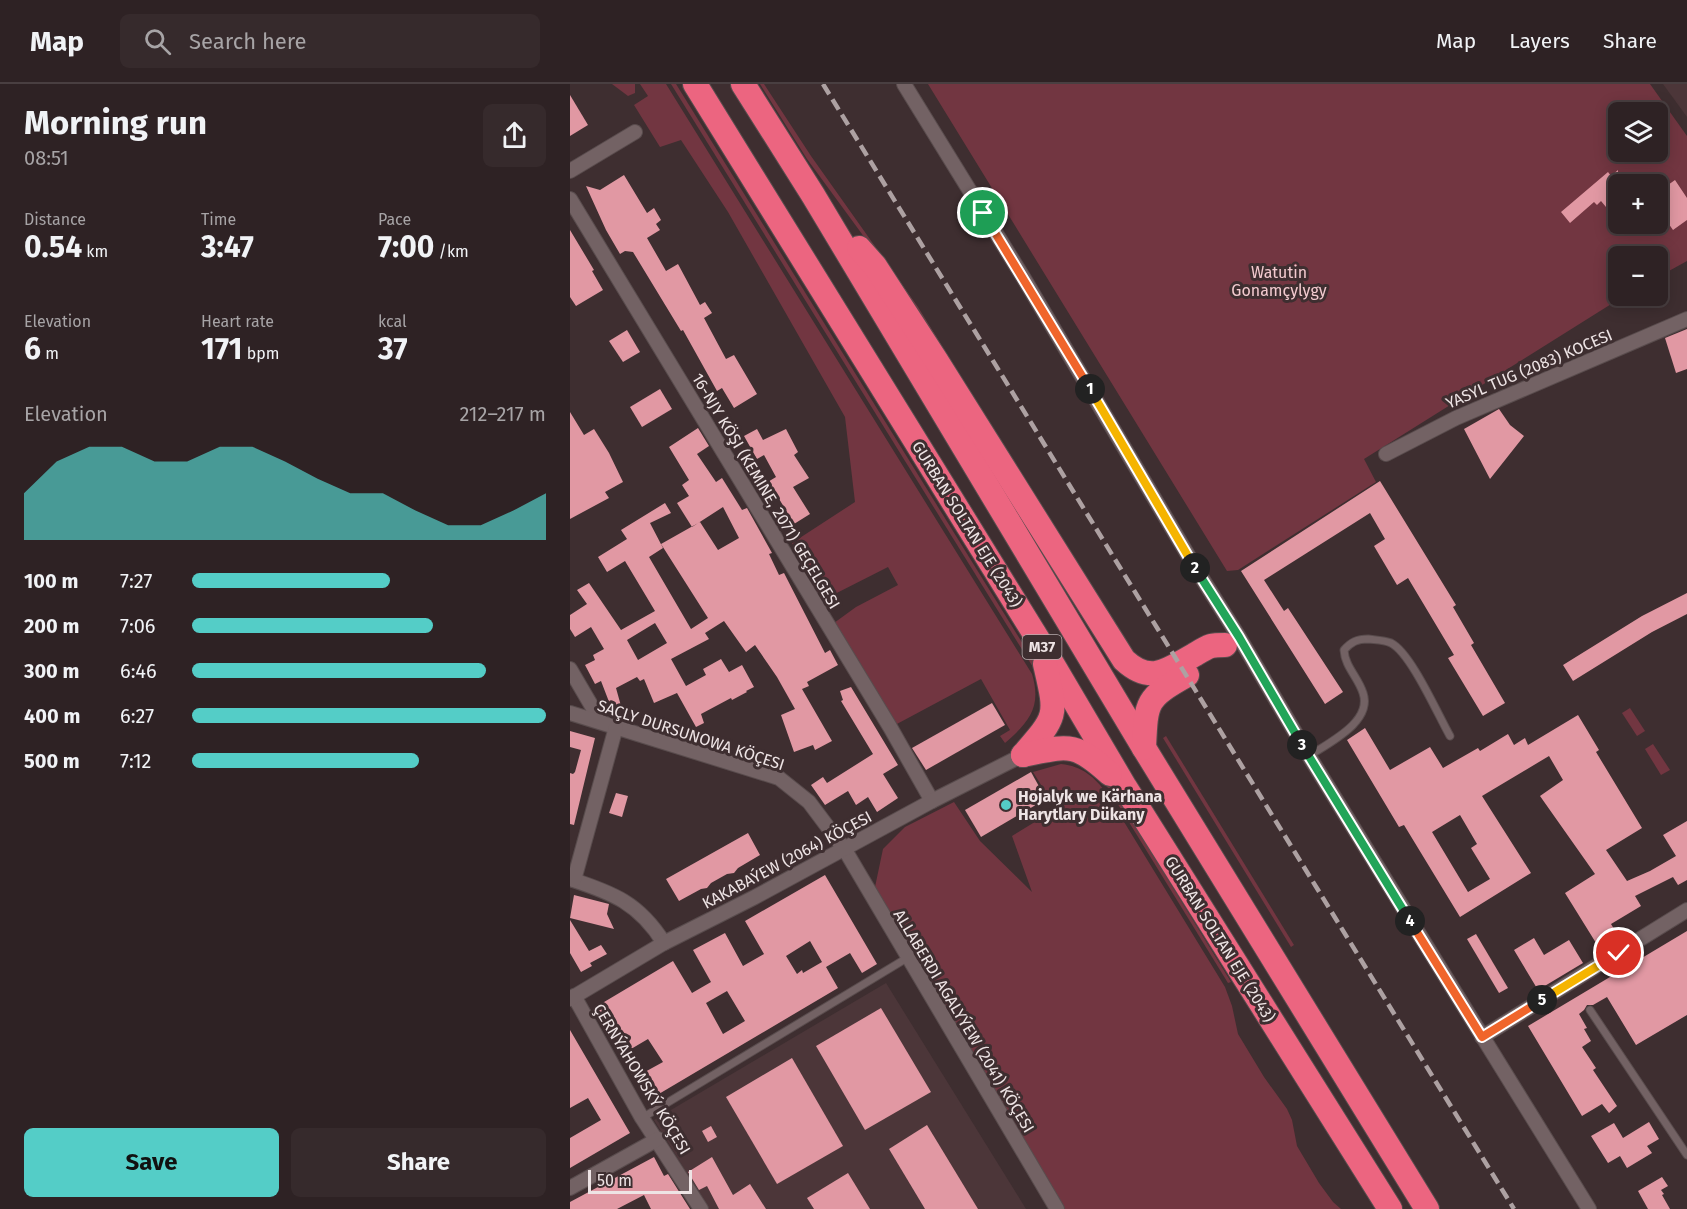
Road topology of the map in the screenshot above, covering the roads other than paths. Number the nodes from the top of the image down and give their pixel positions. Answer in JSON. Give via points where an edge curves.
{"nodes":[{"id":1,"x":695,"y":84,"type":"edge"},
{"id":2,"x":743,"y":84,"type":"edge"},
{"id":3,"x":904,"y":84,"type":"edge"},
{"id":4,"x":635,"y":132,"type":"dead end"},
{"id":5,"x":570,"y":171,"type":"edge"},
{"id":6,"x":813,"y":195,"type":"junction"},
{"id":7,"x":570,"y":199,"type":"edge"},
{"id":8,"x":1687,"y":320,"type":"edge"},
{"id":9,"x":1386,"y":454,"type":"dead end"},
{"id":10,"x":1039,"y":641,"type":"junction"},
{"id":11,"x":1232,"y":641,"type":"junction"},
{"id":12,"x":570,"y":669,"type":"edge"},
{"id":13,"x":570,"y":713,"type":"edge"},
{"id":14,"x":601,"y":722,"type":"junction"},
{"id":15,"x":616,"y":727,"type":"junction"},
{"id":16,"x":1450,"y":736,"type":"dead end"},
{"id":17,"x":1144,"y":748,"type":"junction"},
{"id":18,"x":1023,"y":755,"type":"junction"},
{"id":19,"x":1309,"y":756,"type":"junction"},
{"id":20,"x":1125,"y":787,"type":"junction"},
{"id":21,"x":932,"y":801,"type":"junction"},
{"id":22,"x":845,"y":850,"type":"junction"},
{"id":23,"x":572,"y":879,"type":"edge"},
{"id":24,"x":1687,"y":910,"type":"edge"},
{"id":25,"x":664,"y":943,"type":"junction"},
{"id":26,"x":907,"y":958,"type":"junction"},
{"id":27,"x":572,"y":997,"type":"edge"},
{"id":28,"x":1590,"y":1010,"type":"dead end"},
{"id":29,"x":1482,"y":1037,"type":"junction"},
{"id":30,"x":642,"y":1118,"type":"junction"},
{"id":31,"x":658,"y":1139,"type":"junction"},
{"id":32,"x":1687,"y":1155,"type":"edge"},
{"id":33,"x":1409,"y":1180,"type":"junction"},
{"id":34,"x":570,"y":1188,"type":"edge"},
{"id":35,"x":1385,"y":1204,"type":"edge"},
{"id":36,"x":701,"y":1209,"type":"edge"},
{"id":37,"x":1057,"y":1209,"type":"edge"},
{"id":38,"x":1427,"y":1209,"type":"edge"},
{"id":39,"x":1439,"y":1209,"type":"edge"},
{"id":40,"x":1589,"y":1209,"type":"edge"}],
"edges":[{"from":1,"to":10,"type":"highway","name":"GURBAN SOLTAN EJE (2043)","number":"M37"},
{"from":2,"to":6,"type":"highway","name":"GURBAN SOLTAN EJE (2043)","number":"M37"},
{"from":3,"to":11,"type":"street","via":[[1198,572]]},
{"from":4,"to":5,"type":"street"},
{"from":6,"to":11,"type":"highway","via":[[875,266],[1124,660],[1132,668],[1153,675],[1209,646]]},
{"from":6,"to":17,"type":"highway","name":"GURBAN SOLTAN EJE (2043)","number":"M37"},
{"from":7,"to":21,"type":"street","name":"16-NJY KÖŞI (KEMINE, 2071) GEÇELGESI"},
{"from":8,"to":9,"type":"street","name":"YASYL TUG (2083) KOCESI","via":[[1456,418]]},
{"from":10,"to":18,"type":"highway","via":[[1054,713],[1047,728]]},
{"from":10,"to":20,"type":"highway","name":"GURBAN SOLTAN EJE (2043)","number":"M37"},
{"from":11,"to":17,"type":"highway","via":[[1217,658],[1159,691],[1149,703]]},
{"from":11,"to":19,"type":"street"},
{"from":12,"to":14,"type":"street"},
{"from":13,"to":14,"type":"street","name":"SAÇLY DURSUNOWA KÖÇESI"},
{"from":14,"to":15,"type":"street","name":"SAÇLY DURSUNOWA KÖÇESI"},
{"from":15,"to":22,"type":"street","name":"SAÇLY DURSUNOWA KÖÇESI","via":[[779,778],[809,802]]},
{"from":15,"to":23,"type":"street"},
{"from":16,"to":19,"type":"lane","via":[[1407,657],[1392,644],[1364,639],[1351,642],[1344,650],[1345,661],[1364,694],[1364,710],[1357,723]]},
{"from":17,"to":33,"type":"highway","name":"GURBAN SOLTAN EJE (2043)","number":"M37"},
{"from":18,"to":20,"type":"highway","via":[[1076,749],[1090,755]]},
{"from":18,"to":21,"type":"street","name":"KAKABAÝEW (2064) KÖÇESI"},
{"from":19,"to":29,"type":"street"},
{"from":20,"to":35,"type":"highway","name":"GURBAN SOLTAN EJE (2043)","number":"M37"},
{"from":21,"to":22,"type":"street","name":"KAKABAÝEW (2064) KÖÇESI"},
{"from":22,"to":25,"type":"street","name":"KAKABAÝEW (2064) KÖÇESI"},
{"from":22,"to":26,"type":"street","name":"ALLABERDI AGALYÝEW (2041) KÖÇESI"},
{"from":23,"to":25,"type":"street","via":[[640,911]]},
{"from":24,"to":29,"type":"street"},
{"from":25,"to":27,"type":"street","name":"KAKABAÝEW (2064) KÖÇESI"},
{"from":26,"to":30,"type":"lane"},
{"from":26,"to":37,"type":"street","name":"ALLABERDI AGALYÝEW (2041) KÖÇESI"},
{"from":27,"to":30,"type":"street","name":"ÇERNÝAHOWSKÝ KÖÇESI"},
{"from":28,"to":32,"type":"lane"},
{"from":29,"to":40,"type":"street"},
{"from":30,"to":31,"type":"street","name":"ÇERNÝAHOWSKÝ KÖÇESI"},
{"from":31,"to":34,"type":"street"},
{"from":31,"to":36,"type":"street","name":"ÇERNÝAHOWSKÝ KÖÇESI"},
{"from":33,"to":38,"type":"highway","name":"GURBAN SOLTAN EJE (2043)","number":"M37"},
{"from":33,"to":39,"type":"highway"}]}
